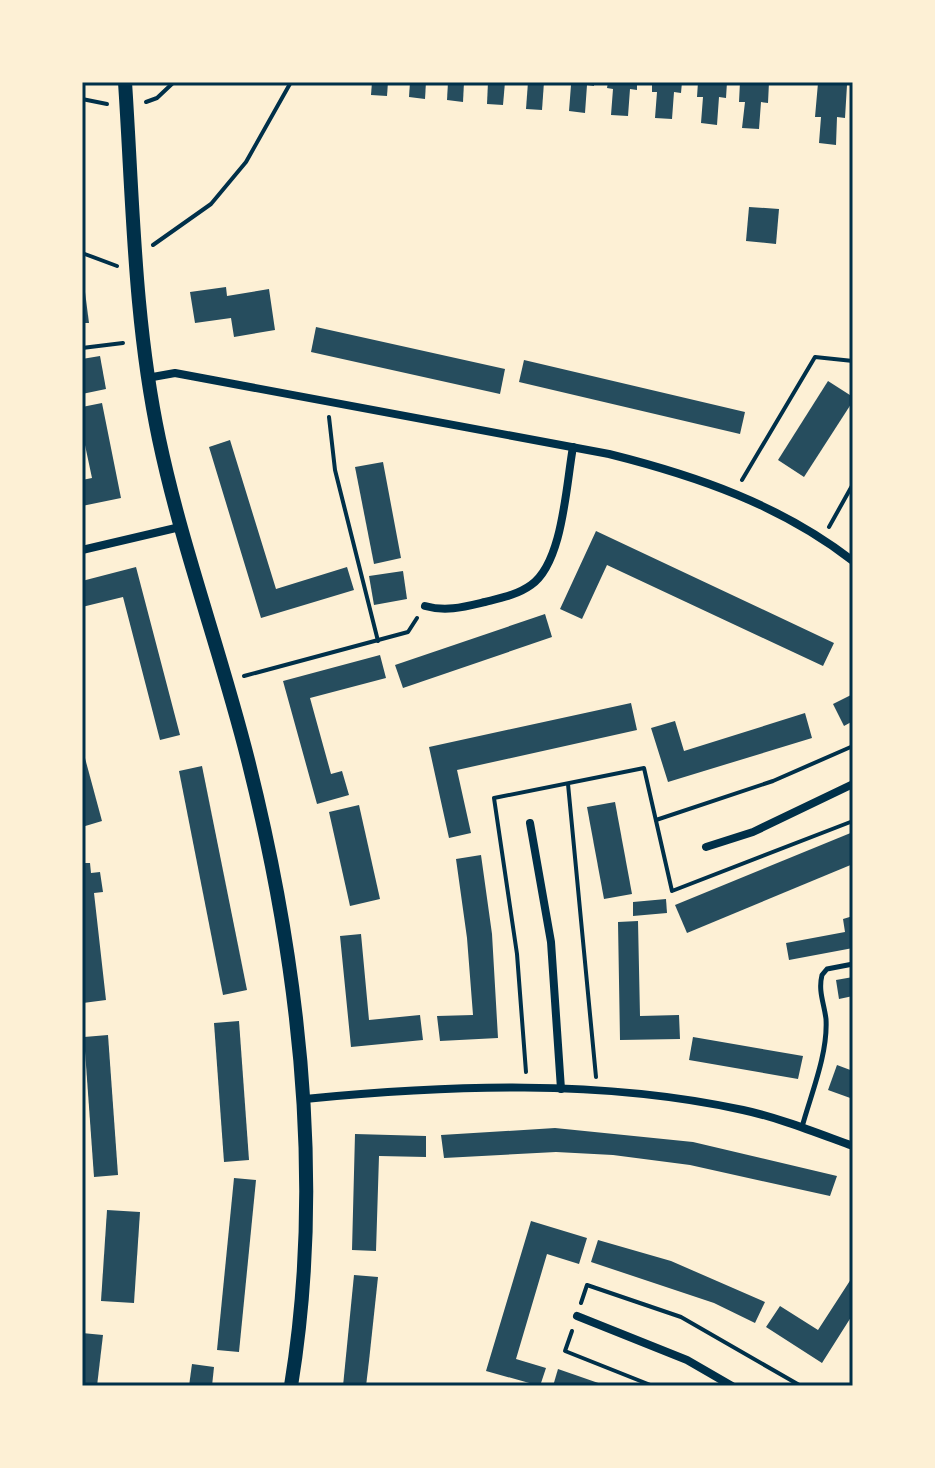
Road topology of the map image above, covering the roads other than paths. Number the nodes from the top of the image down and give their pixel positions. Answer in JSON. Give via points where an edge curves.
{"nodes":[{"id":1,"x":125,"y":82,"type":"edge"},
{"id":2,"x":147,"y":378,"type":"junction"},
{"id":3,"x":573,"y":447,"type":"junction"},
{"id":4,"x":180,"y":527,"type":"junction"},
{"id":5,"x":82,"y":550,"type":"edge"},
{"id":6,"x":853,"y":561,"type":"edge"},
{"id":7,"x":425,"y":606,"type":"road end"},
{"id":8,"x":853,"y":784,"type":"edge"},
{"id":9,"x":530,"y":823,"type":"dead end"},
{"id":10,"x":706,"y":847,"type":"dead end"},
{"id":11,"x":853,"y":964,"type":"edge"},
{"id":12,"x":561,"y":1089,"type":"junction"},
{"id":13,"x":305,"y":1099,"type":"junction"},
{"id":14,"x":802,"y":1128,"type":"junction"},
{"id":15,"x":853,"y":1146,"type":"edge"},
{"id":16,"x":577,"y":1316,"type":"dead end"},
{"id":17,"x":291,"y":1386,"type":"edge"},
{"id":18,"x":732,"y":1386,"type":"edge"}],
"edges":[{"from":1,"to":2,"type":"street","via":[[134,266]]},
{"from":2,"to":3,"type":"street","via":[[175,373]]},
{"from":2,"to":4,"type":"street"},
{"from":3,"to":6,"type":"street","via":[[669,469],[734,493],[823,538]]},
{"from":3,"to":7,"type":"street","via":[[552,558],[542,575],[500,598],[458,609]]},
{"from":4,"to":5,"type":"street"},
{"from":4,"to":13,"type":"street","via":[[267,838]]},
{"from":8,"to":10,"type":"street","via":[[753,832]]},
{"from":9,"to":12,"type":"street","via":[[551,942]]},
{"from":11,"to":14,"type":"lane","via":[[822,975],[823,1045]]},
{"from":12,"to":13,"type":"street"},
{"from":12,"to":14,"type":"street","via":[[662,1096],[745,1110]]},
{"from":13,"to":17,"type":"street","via":[[308,1204]]},
{"from":14,"to":15,"type":"street"},
{"from":16,"to":18,"type":"street","via":[[687,1360]]}]}
